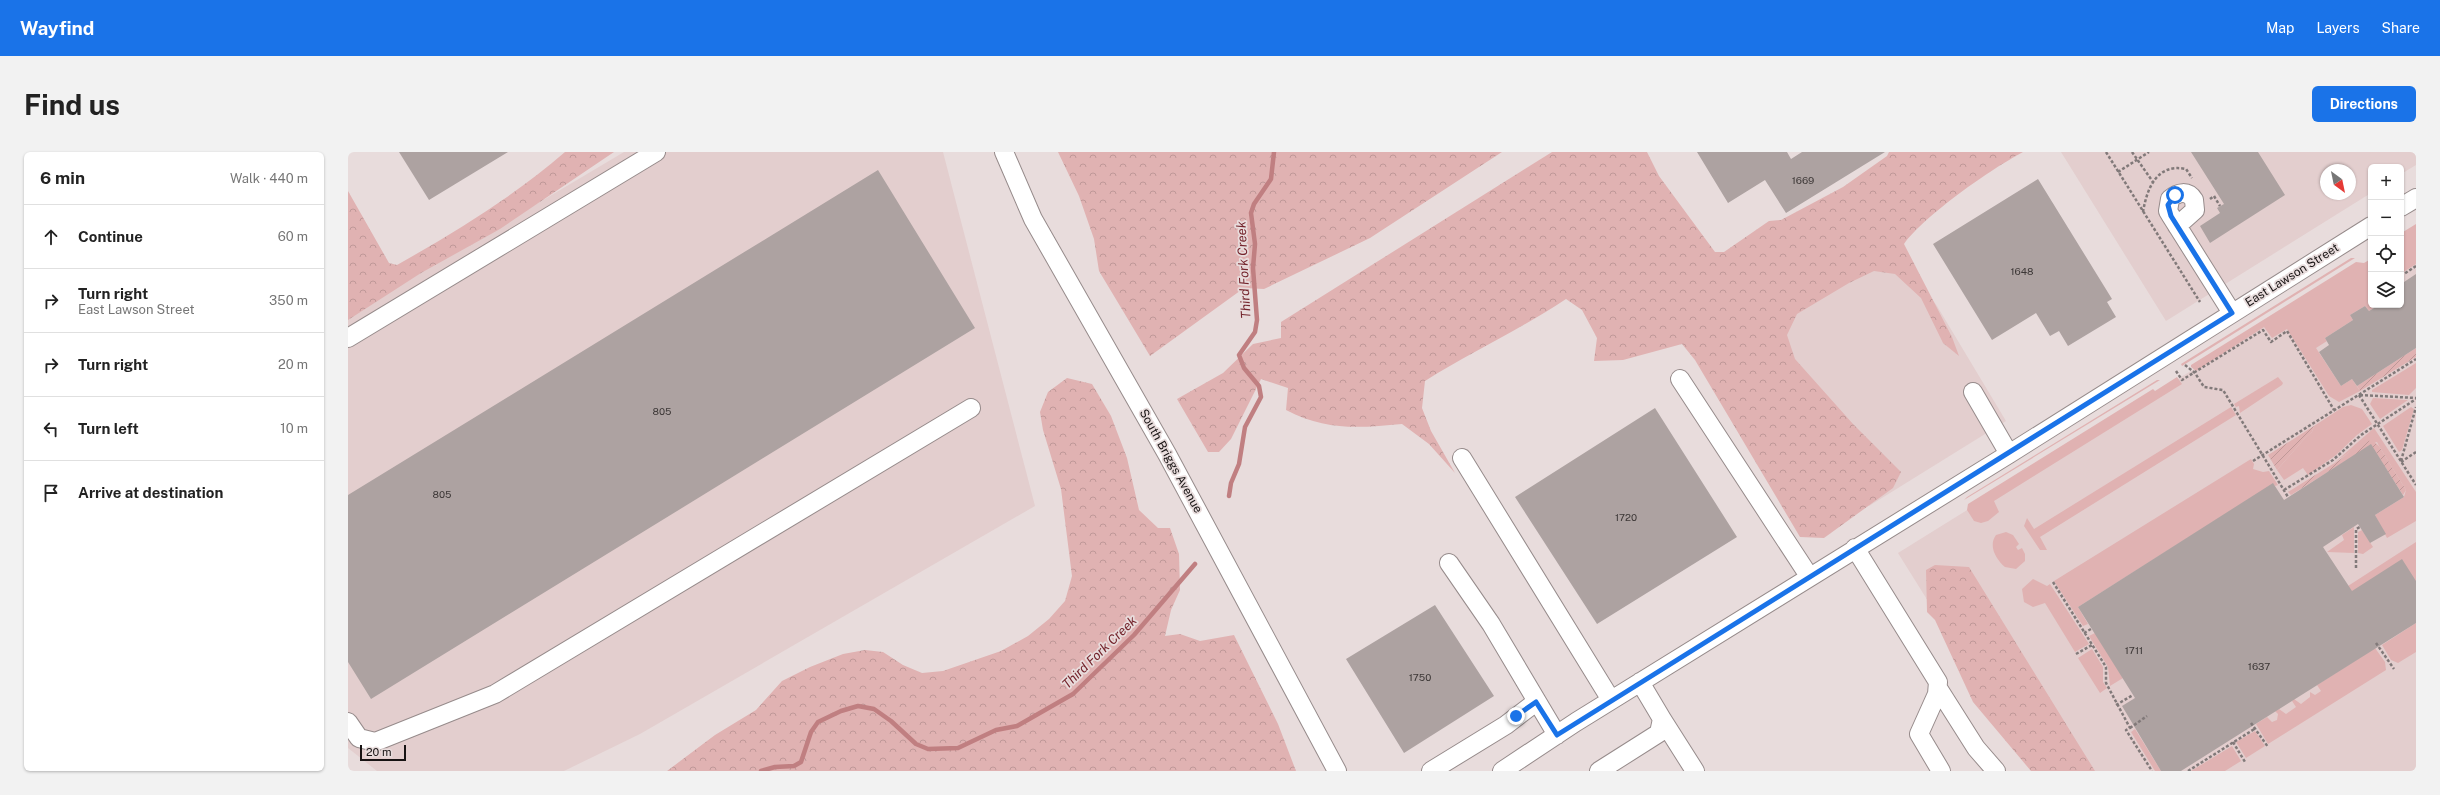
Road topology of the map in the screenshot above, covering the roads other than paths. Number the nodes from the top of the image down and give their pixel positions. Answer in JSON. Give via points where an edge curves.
{"nodes":[{"id":1,"x":656,"y":152,"type":"edge"},
{"id":2,"x":1004,"y":152,"type":"edge"},
{"id":3,"x":2416,"y":198,"type":"edge"},
{"id":4,"x":2404,"y":205,"type":"edge"},
{"id":5,"x":2177,"y":226,"type":"dead end"},
{"id":6,"x":2368,"y":228,"type":"edge"},
{"id":7,"x":2232,"y":313,"type":"junction"},
{"id":8,"x":348,"y":338,"type":"edge"},
{"id":9,"x":1680,"y":379,"type":"dead end"},
{"id":10,"x":1973,"y":392,"type":"dead end"},
{"id":11,"x":971,"y":408,"type":"dead end"},
{"id":12,"x":2009,"y":454,"type":"junction"},
{"id":13,"x":1462,"y":458,"type":"dead end"},
{"id":14,"x":1855,"y":548,"type":"junction"},
{"id":15,"x":1449,"y":563,"type":"dead end"},
{"id":16,"x":1809,"y":576,"type":"junction"},
{"id":17,"x":1640,"y":682,"type":"junction"},
{"id":18,"x":1938,"y":688,"type":"junction"},
{"id":19,"x":1611,"y":700,"type":"junction"},
{"id":20,"x":1536,"y":702,"type":"junction"},
{"id":21,"x":1662,"y":719,"type":"junction"},
{"id":22,"x":348,"y":722,"type":"edge"},
{"id":23,"x":1557,"y":735,"type":"junction"},
{"id":24,"x":1337,"y":771,"type":"edge"},
{"id":25,"x":1431,"y":771,"type":"edge"},
{"id":26,"x":1502,"y":771,"type":"edge"},
{"id":27,"x":1599,"y":771,"type":"edge"},
{"id":28,"x":1695,"y":771,"type":"edge"},
{"id":29,"x":1941,"y":771,"type":"edge"},
{"id":30,"x":1996,"y":771,"type":"edge"}],
"edges":[{"from":1,"to":8,"type":"street"},
{"from":2,"to":24,"type":"street","name":"South Briggs Avenue","via":[[1034,219],[1160,440]]},
{"from":3,"to":4,"type":"street"},
{"from":5,"to":7,"type":"street"},
{"from":6,"to":7,"type":"street","name":"East Lawson Street"},
{"from":7,"to":12,"type":"street","name":"East Lawson Street"},
{"from":9,"to":16,"type":"street"},
{"from":10,"to":12,"type":"street"},
{"from":11,"to":22,"type":"street","via":[[495,694],[375,742],[359,738]]},
{"from":12,"to":14,"type":"street","name":"East Lawson Street"},
{"from":13,"to":19,"type":"street"},
{"from":14,"to":16,"type":"street","name":"East Lawson Street"},
{"from":14,"to":18,"type":"street","via":[[1938,682]]},
{"from":15,"to":20,"type":"street","via":[[1491,624]]},
{"from":16,"to":17,"type":"street","name":"East Lawson Street"},
{"from":17,"to":19,"type":"street","name":"East Lawson Street"},
{"from":17,"to":21,"type":"street"},
{"from":18,"to":29,"type":"street","via":[[1919,734]]},
{"from":18,"to":30,"type":"street","via":[[1976,748]]},
{"from":19,"to":23,"type":"street","name":"East Lawson Street"},
{"from":20,"to":23,"type":"street"},
{"from":20,"to":25,"type":"street","via":[[1506,725]]},
{"from":21,"to":27,"type":"street","via":[[1659,733]]},
{"from":21,"to":28,"type":"street"},
{"from":23,"to":26,"type":"street","name":"East Lawson Street"}]}
